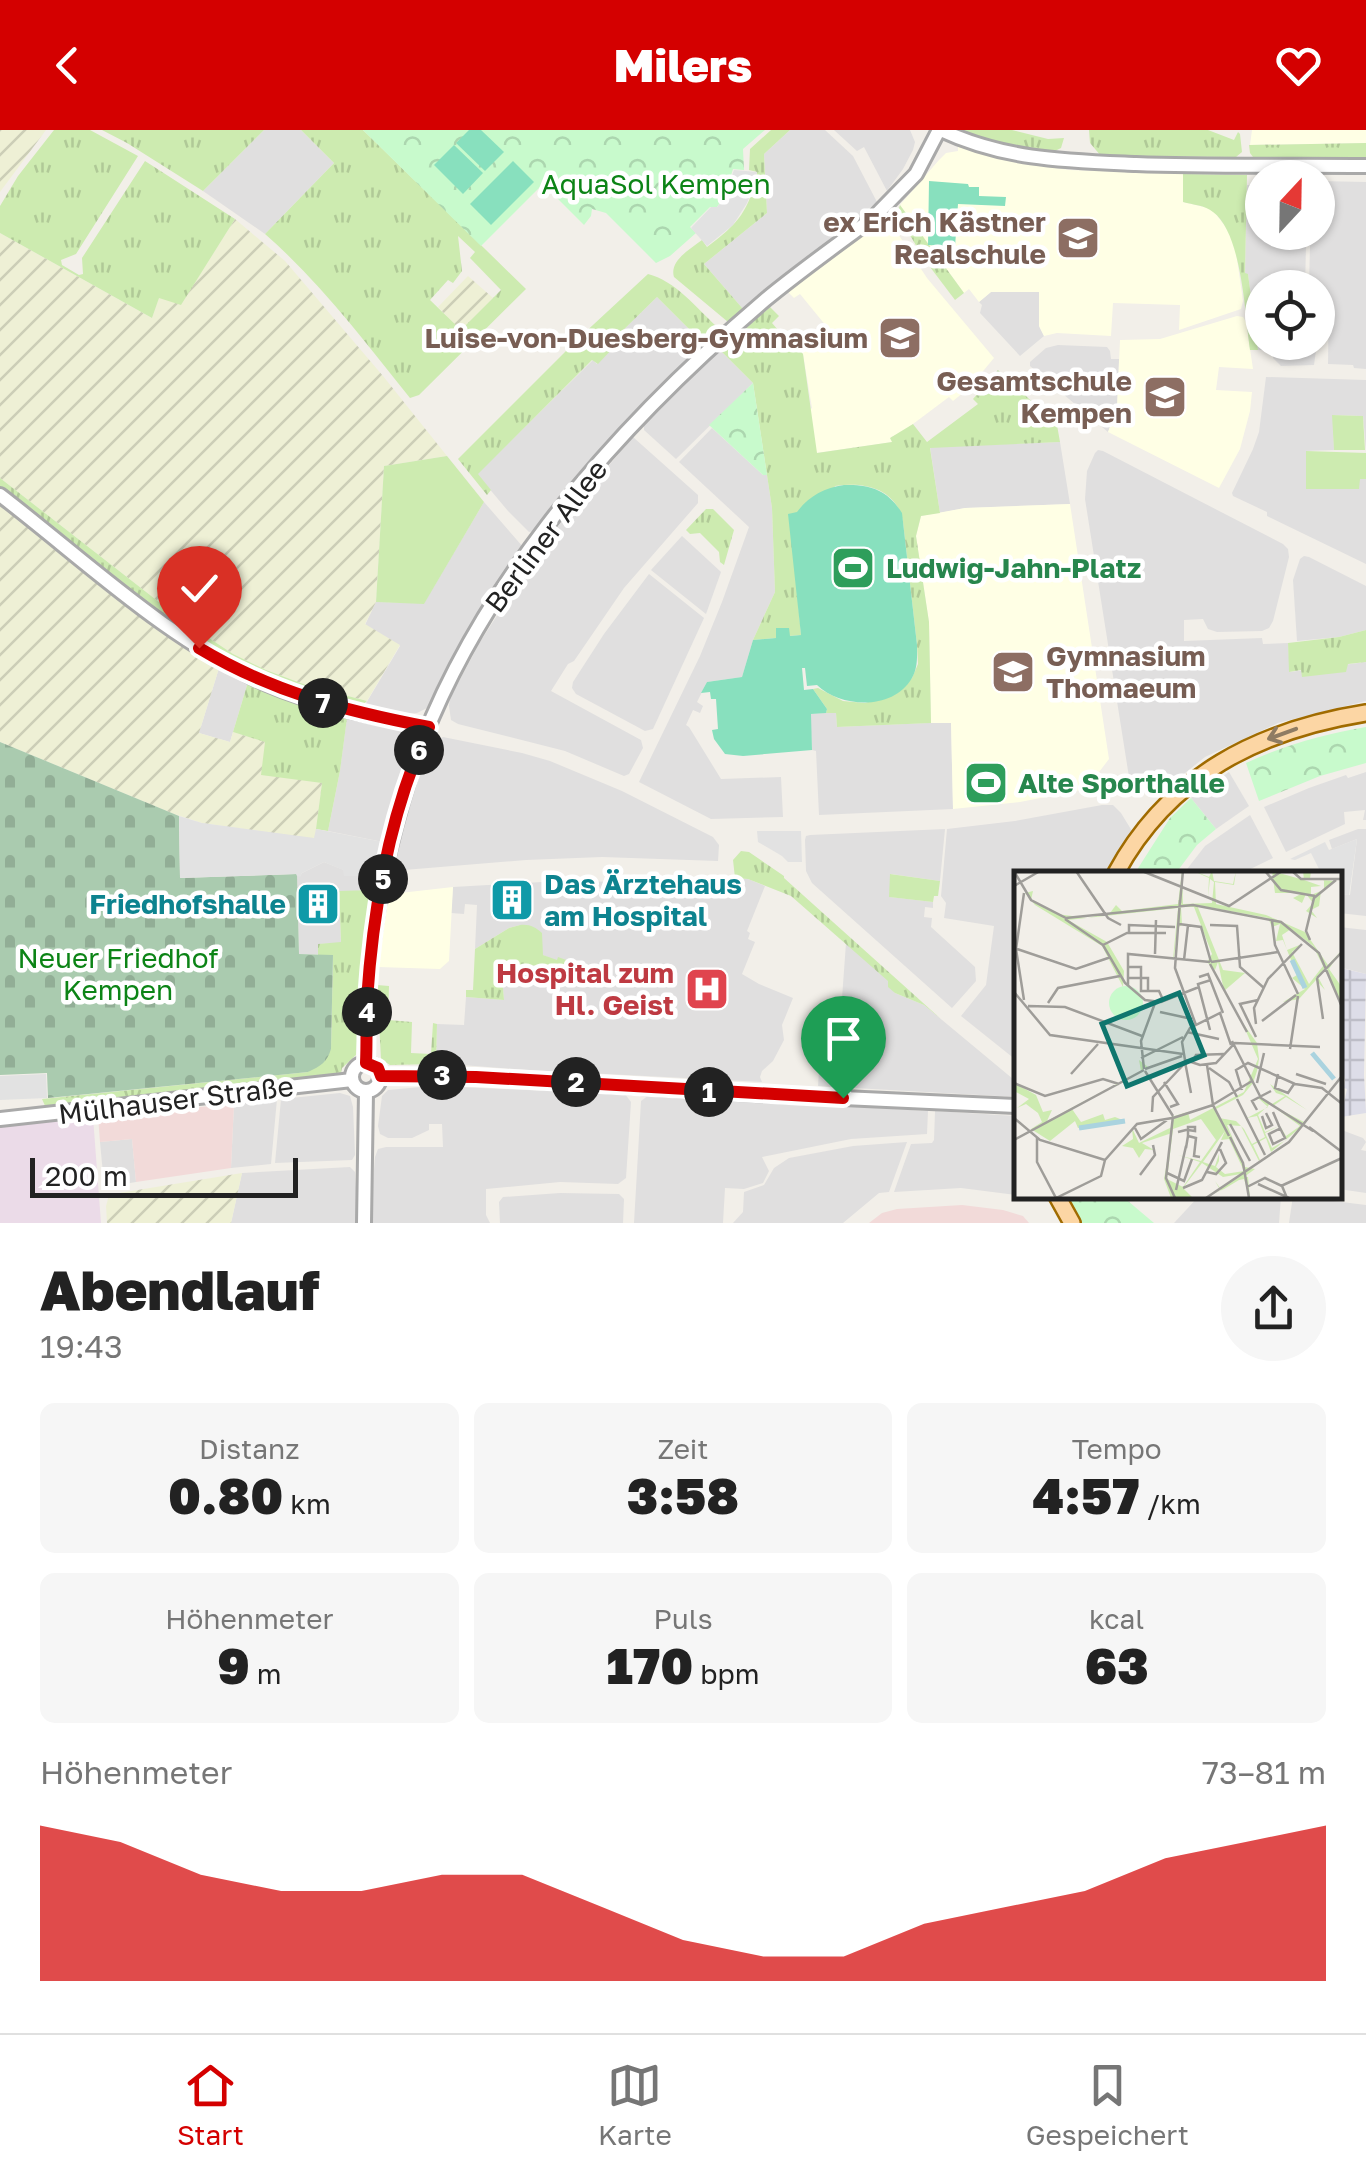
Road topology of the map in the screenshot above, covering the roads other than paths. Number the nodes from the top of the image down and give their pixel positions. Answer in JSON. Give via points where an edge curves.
{"nodes":[{"id":1,"x":940,"y":130,"type":"edge"},
{"id":2,"x":1366,"y":166,"type":"edge"},
{"id":3,"x":0,"y":495,"type":"edge"},
{"id":4,"x":1366,"y":713,"type":"edge"},
{"id":5,"x":429,"y":727,"type":"junction"},
{"id":6,"x":1117,"y":871,"type":"edge"},
{"id":7,"x":366,"y":1063,"type":"junction"},
{"id":8,"x":381,"y":1076,"type":"junction"},
{"id":9,"x":352,"y":1080,"type":"junction"},
{"id":10,"x":366,"y":1092,"type":"junction"},
{"id":11,"x":1014,"y":1106,"type":"edge"},
{"id":12,"x":0,"y":1119,"type":"edge"},
{"id":13,"x":1058,"y":1198,"type":"edge"},
{"id":14,"x":364,"y":1223,"type":"edge"},
{"id":15,"x":1072,"y":1223,"type":"edge"}],
"edges":[{"from":1,"to":2,"type":"street","via":[[1008,154],[1062,160]]},
{"from":1,"to":5,"type":"street","name":"Berliner Allee","via":[[916,174],[887,204],[742,320],[618,442],[504,588]]},
{"from":3,"to":5,"type":"street","via":[[164,624],[234,668],[316,702]]},
{"from":4,"to":6,"type":"main road","one_way":true,"via":[[1278,735],[1205,772],[1153,818]]},
{"from":5,"to":7,"type":"street","name":"Berliner Allee","via":[[382,882]]},
{"from":7,"to":8,"type":"street"},
{"from":7,"to":9,"type":"street","via":[[355,1068]]},
{"from":8,"to":10,"type":"street"},
{"from":8,"to":11,"type":"street"},
{"from":9,"to":10,"type":"street"},
{"from":9,"to":12,"type":"street","name":"Mülhauser Straße"},
{"from":10,"to":14,"type":"street"},
{"from":13,"to":15,"type":"main road"}]}
